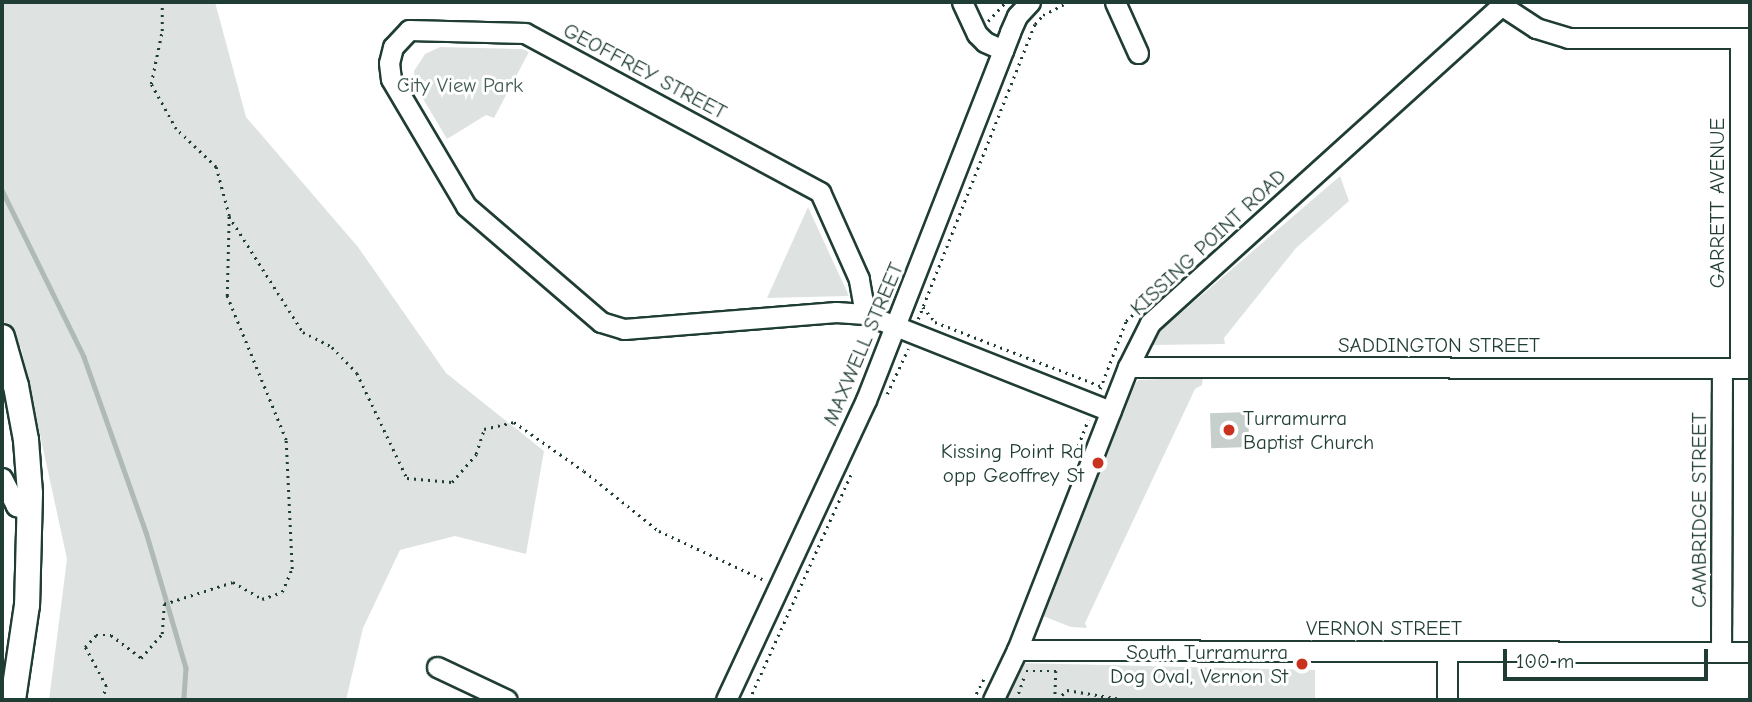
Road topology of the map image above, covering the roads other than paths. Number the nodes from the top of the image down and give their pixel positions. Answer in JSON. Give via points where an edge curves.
{"nodes":[{"id":1,"x":962,"y":2,"type":"edge"},
{"id":2,"x":1030,"y":2,"type":"edge"},
{"id":3,"x":1115,"y":2,"type":"edge"},
{"id":4,"x":1503,"y":4,"type":"edge"},
{"id":5,"x":1745,"y":38,"type":"edge"},
{"id":6,"x":1003,"y":50,"type":"junction"},
{"id":7,"x":1139,"y":53,"type":"dead end"},
{"id":8,"x":865,"y":314,"type":"junction"},
{"id":9,"x":897,"y":327,"type":"junction"},
{"id":10,"x":2,"y":337,"type":"edge"},
{"id":11,"x":1128,"y":366,"type":"junction"},
{"id":12,"x":1737,"y":368,"type":"edge"},
{"id":13,"x":1110,"y":411,"type":"junction"},
{"id":14,"x":2,"y":478,"type":"edge"},
{"id":15,"x":30,"y":510,"type":"junction"},
{"id":16,"x":1017,"y":650,"type":"junction"},
{"id":17,"x":1447,"y":651,"type":"junction"},
{"id":18,"x":1721,"y":652,"type":"junction"},
{"id":19,"x":1750,"y":652,"type":"edge"},
{"id":20,"x":437,"y":667,"type":"dead end"},
{"id":21,"x":13,"y":700,"type":"edge"},
{"id":22,"x":507,"y":700,"type":"edge"},
{"id":23,"x":726,"y":700,"type":"edge"},
{"id":24,"x":993,"y":700,"type":"edge"},
{"id":25,"x":1447,"y":700,"type":"edge"}],
"edges":[{"from":1,"to":6,"type":"street","via":[[977,34]]},
{"from":2,"to":6,"type":"street","name":"MAXWELL STREET","via":[[1017,16]]},
{"from":3,"to":7,"type":"street"},
{"from":4,"to":5,"type":"street","via":[[1535,28],[1568,38]]},
{"from":4,"to":11,"type":"street","name":"KISSING POINT ROAD","via":[[1150,323]]},
{"from":5,"to":12,"type":"street","name":"GARRETT AVENUE"},
{"from":6,"to":9,"type":"street","name":"MAXWELL STREET"},
{"from":8,"to":8,"type":"street","name":"GEOFFREY STREET","via":[[836,312],[624,329],[601,322],[466,206],[391,79],[393,47],[409,30],[525,33],[820,192],[859,279]]},
{"from":8,"to":9,"type":"street","name":"GEOFFREY STREET"},
{"from":9,"to":13,"type":"street","name":"GEOFFREY STREET"},
{"from":9,"to":23,"type":"street","name":"MAXWELL STREET"},
{"from":10,"to":15,"type":"main road","via":[[26,440]]},
{"from":11,"to":12,"type":"street","name":"SADDINGTON STREET"},
{"from":11,"to":13,"type":"street","name":"KISSING POINT ROAD"},
{"from":12,"to":18,"type":"street","name":"CAMBRIDGE STREET"},
{"from":13,"to":16,"type":"street","name":"KISSING POINT ROAD"},
{"from":14,"to":15,"type":"street","via":[[16,506]]},
{"from":15,"to":21,"type":"main road","via":[[27,605]]},
{"from":16,"to":17,"type":"street","name":"VERNON STREET"},
{"from":16,"to":24,"type":"street","name":"KISSING POINT ROAD"},
{"from":17,"to":18,"type":"street","name":"VERNON STREET"},
{"from":17,"to":25,"type":"street"},
{"from":18,"to":19,"type":"street","name":"VERNON STREET"},
{"from":20,"to":22,"type":"street"}]}
